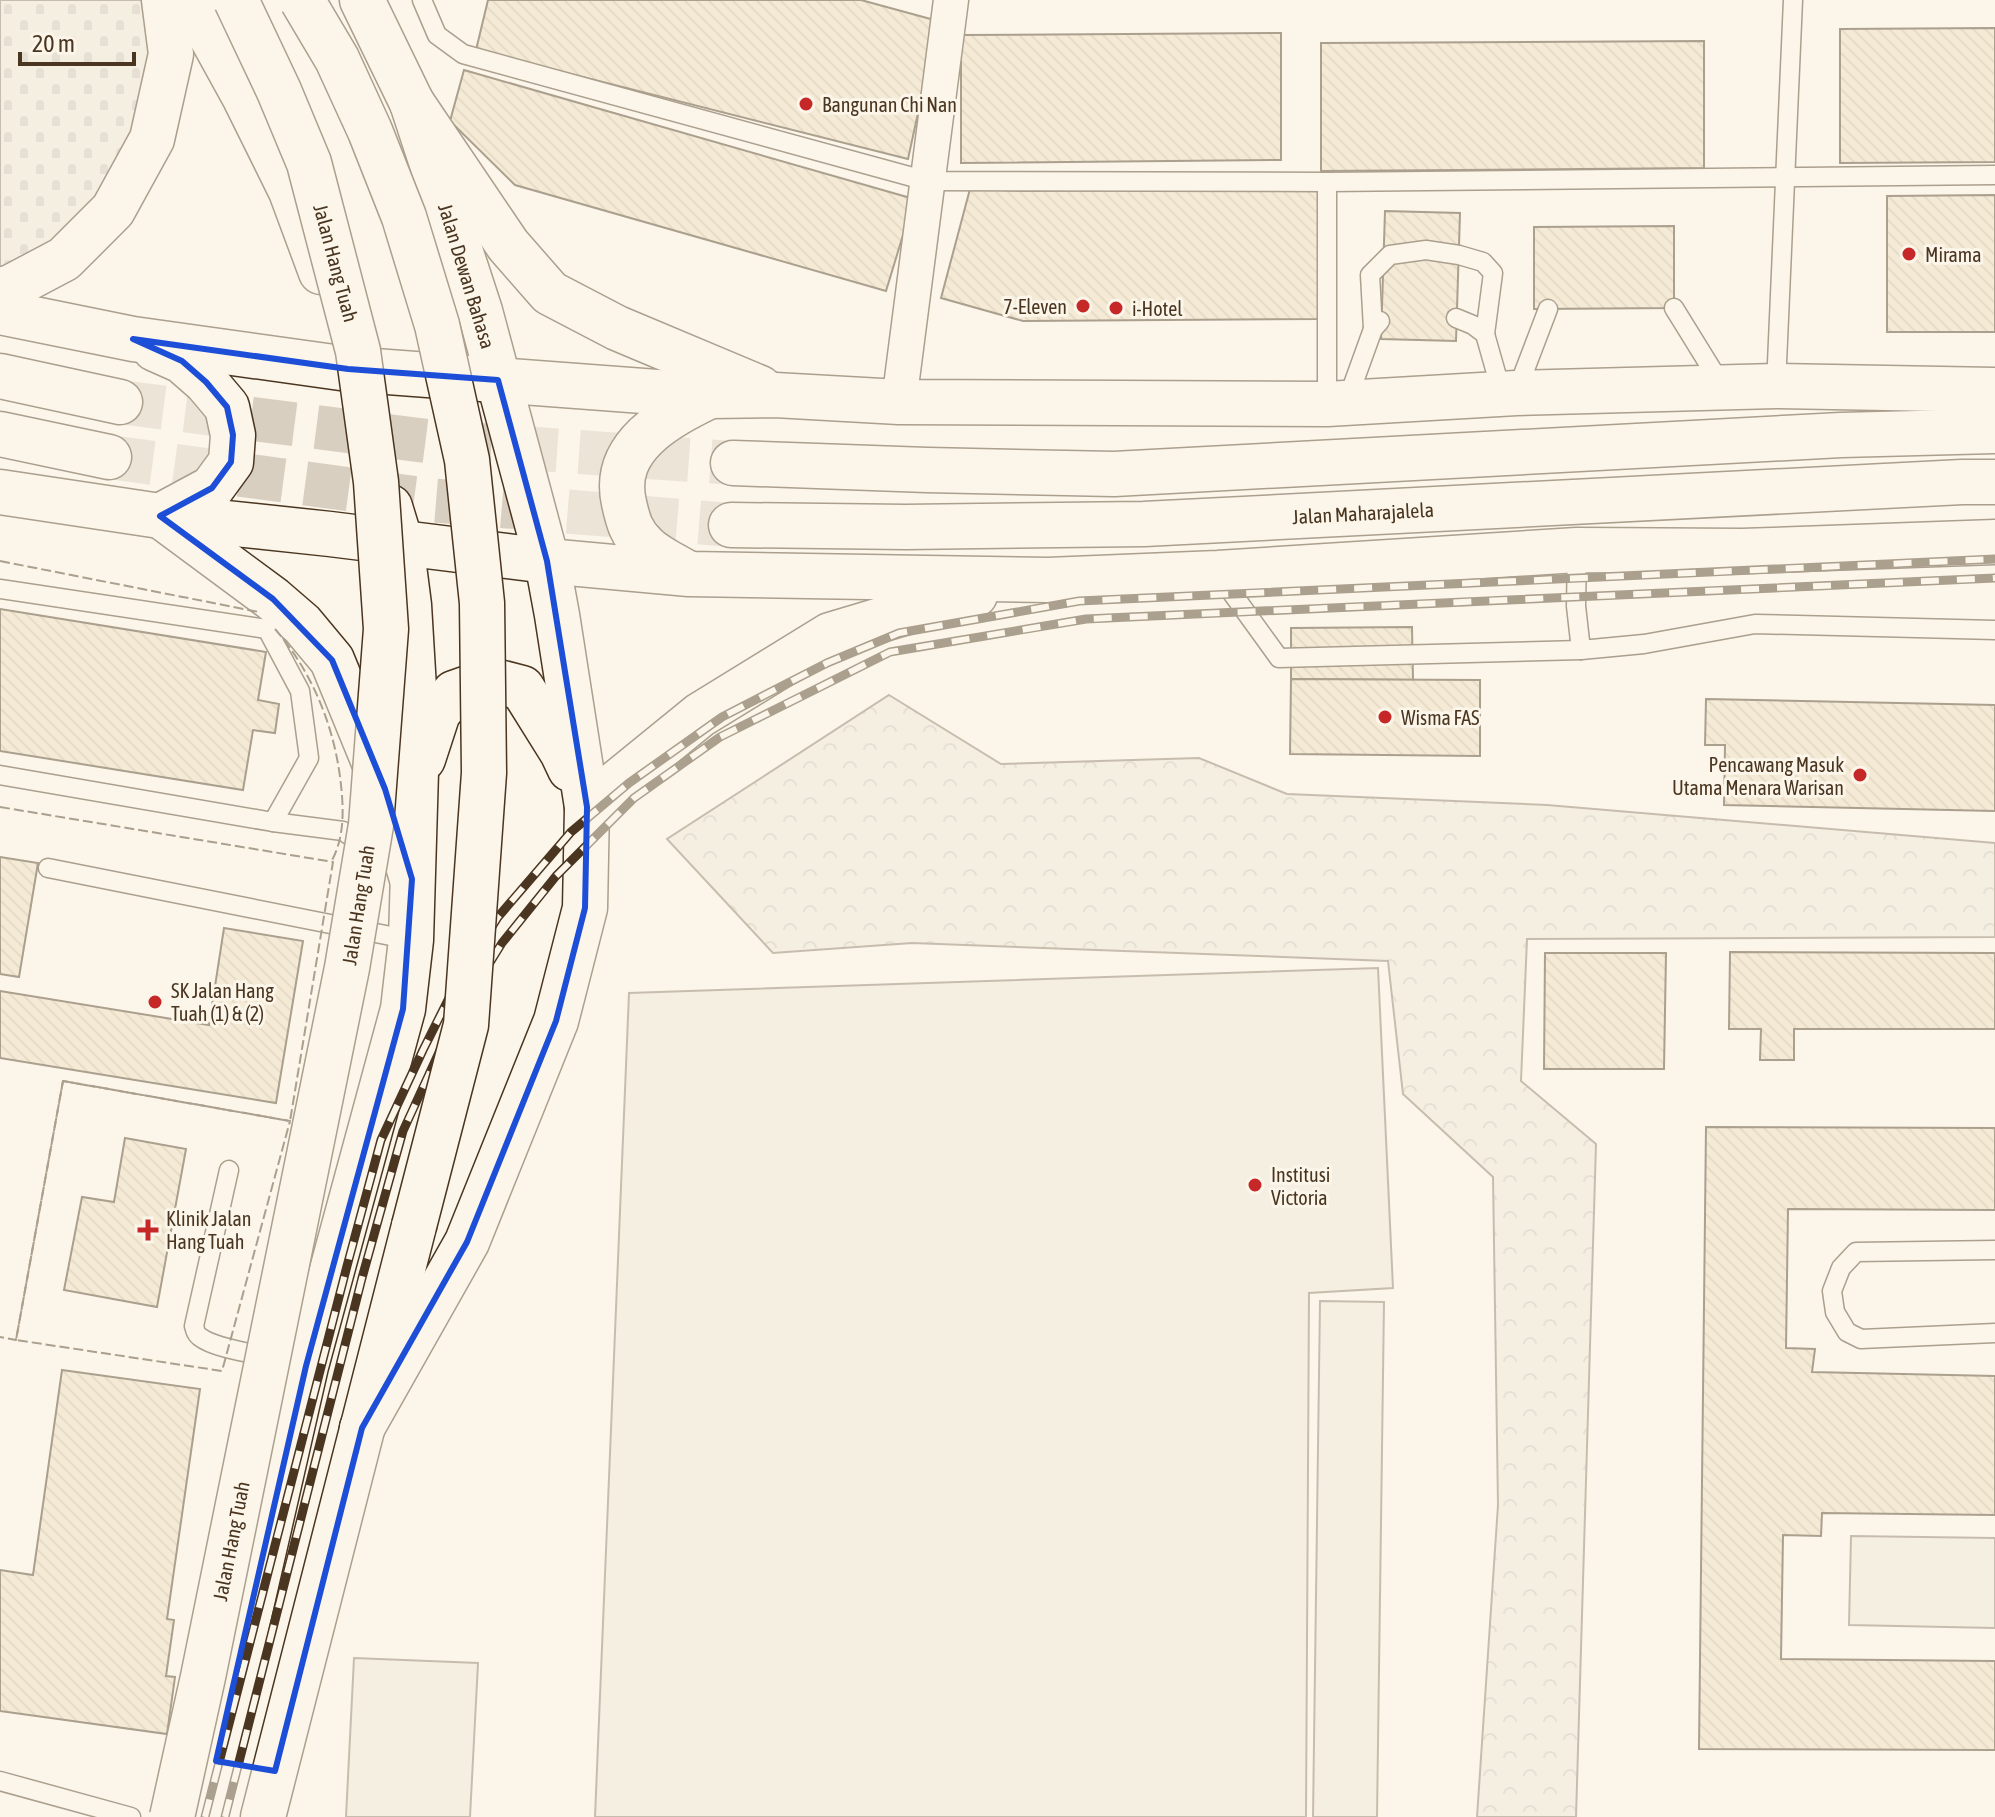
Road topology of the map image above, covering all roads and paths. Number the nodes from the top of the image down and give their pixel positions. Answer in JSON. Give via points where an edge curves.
{"nodes":[{"id":1,"x":164,"y":0,"type":"edge"},
{"id":2,"x":191,"y":0,"type":"edge"},
{"id":3,"x":236,"y":0,"type":"edge"},
{"id":4,"x":302,"y":0,"type":"edge"},
{"id":5,"x":362,"y":0,"type":"edge"},
{"id":6,"x":422,"y":0,"type":"edge"},
{"id":7,"x":951,"y":0,"type":"edge"},
{"id":8,"x":1793,"y":0,"type":"edge"},
{"id":9,"x":412,"y":103,"type":"junction"},
{"id":10,"x":1995,"y":175,"type":"edge"},
{"id":11,"x":1785,"y":178,"type":"junction"},
{"id":12,"x":927,"y":181,"type":"junction"},
{"id":13,"x":1327,"y":182,"type":"junction"},
{"id":14,"x":0,"y":290,"type":"edge"},
{"id":15,"x":1674,"y":308,"type":"dead end"},
{"id":16,"x":1548,"y":309,"type":"dead end"},
{"id":17,"x":0,"y":312,"type":"edge"},
{"id":18,"x":1456,"y":318,"type":"dead end"},
{"id":19,"x":1485,"y":334,"type":"junction"},
{"id":20,"x":133,"y":339,"type":"junction"},
{"id":21,"x":348,"y":369,"type":"junction"},
{"id":22,"x":0,"y":376,"type":"edge"},
{"id":23,"x":498,"y":380,"type":"junction"},
{"id":24,"x":1776,"y":386,"type":"junction"},
{"id":25,"x":1723,"y":387,"type":"junction"},
{"id":26,"x":1995,"y":390,"type":"edge"},
{"id":27,"x":1509,"y":393,"type":"junction"},
{"id":28,"x":775,"y":395,"type":"junction"},
{"id":29,"x":710,"y":396,"type":"junction"},
{"id":30,"x":120,"y":402,"type":"tunnel mouth"},
{"id":31,"x":899,"y":402,"type":"junction"},
{"id":32,"x":1337,"y":404,"type":"junction"},
{"id":33,"x":1995,"y":431,"type":"edge"},
{"id":34,"x":0,"y":434,"type":"edge"},
{"id":35,"x":109,"y":457,"type":"tunnel mouth"},
{"id":36,"x":733,"y":463,"type":"tunnel mouth"},
{"id":37,"x":1995,"y":482,"type":"edge"},
{"id":38,"x":0,"y":492,"type":"edge"},
{"id":39,"x":160,"y":516,"type":"junction"},
{"id":40,"x":731,"y":525,"type":"tunnel mouth"},
{"id":41,"x":1995,"y":542,"type":"edge"},
{"id":42,"x":401,"y":543,"type":"junction"},
{"id":43,"x":1577,"y":550,"type":"junction"},
{"id":44,"x":547,"y":561,"type":"junction"},
{"id":45,"x":1218,"y":573,"type":"junction"},
{"id":46,"x":689,"y":574,"type":"junction"},
{"id":47,"x":1048,"y":580,"type":"junction"},
{"id":48,"x":0,"y":589,"type":"edge"},
{"id":49,"x":1995,"y":630,"type":"edge"},
{"id":50,"x":1581,"y":650,"type":"junction"},
{"id":51,"x":0,"y":775,"type":"edge"},
{"id":52,"x":415,"y":784,"type":"junction"},
{"id":53,"x":587,"y":807,"type":"junction"},
{"id":54,"x":273,"y":822,"type":"junction"},
{"id":55,"x":48,"y":868,"type":"dead end"},
{"id":56,"x":412,"y":879,"type":"junction"},
{"id":57,"x":411,"y":940,"type":"junction"},
{"id":58,"x":229,"y":1170,"type":"dead end"},
{"id":59,"x":1995,"y":1250,"type":"edge"},
{"id":60,"x":1995,"y":1333,"type":"edge"},
{"id":61,"x":306,"y":1366,"type":"junction"},
{"id":62,"x":362,"y":1428,"type":"junction"},
{"id":63,"x":216,"y":1761,"type":"junction"},
{"id":64,"x":275,"y":1771,"type":"junction"},
{"id":65,"x":0,"y":1781,"type":"edge"},
{"id":66,"x":131,"y":1817,"type":"edge"},
{"id":67,"x":172,"y":1817,"type":"edge"},
{"id":68,"x":203,"y":1817,"type":"edge"},
{"id":69,"x":263,"y":1817,"type":"edge"}],
"edges":[{"from":1,"to":14,"type":"main road","via":[[171,54],[156,125],[119,200],[64,259]]},
{"from":2,"to":21,"type":"main road","via":[[291,191],[329,294]]},
{"from":3,"to":67,"type":"main road","name":"Jalan Hang Tuah","bridge":true,"via":[[309,163],[358,351],[376,482],[386,629],[371,825],[347,968]]},
{"from":4,"to":62,"type":"main road","bridge":true,"via":[[370,131],[404,217],[437,325],[467,460],[482,603],[484,773],[466,1025]]},
{"from":5,"to":9,"type":"main road","name":"Jalan Dewan Bahasa"},
{"from":6,"to":12,"type":"lane","via":[[437,35],[463,54]]},
{"from":7,"to":12,"type":"street"},
{"from":8,"to":11,"type":"lane"},
{"from":9,"to":23,"type":"main road","name":"Jalan Dewan Bahasa"},
{"from":9,"to":28,"type":"main road","via":[[508,245],[550,293],[617,328]]},
{"from":10,"to":11,"type":"lane"},
{"from":11,"to":13,"type":"lane"},
{"from":11,"to":24,"type":"lane"},
{"from":12,"to":13,"type":"lane"},
{"from":12,"to":31,"type":"street"},
{"from":13,"to":32,"type":"lane"},
{"from":15,"to":25,"type":"lane"},
{"from":16,"to":27,"type":"lane"},
{"from":17,"to":20,"type":"main road"},
{"from":18,"to":19,"type":"lane"},
{"from":19,"to":27,"type":"lane"},
{"from":19,"to":32,"type":"lane","via":[[1493,273],[1483,262],[1426,250],[1390,255],[1370,275],[1378,324]]},
{"from":20,"to":21,"type":"main road"},
{"from":20,"to":39,"type":"main road","via":[[182,361],[206,382],[227,407],[233,435],[231,462],[212,488]]},
{"from":21,"to":23,"type":"main road"},
{"from":21,"to":42,"type":"main road"},
{"from":22,"to":30,"type":"main road"},
{"from":23,"to":29,"type":"main road"},
{"from":23,"to":44,"type":"main road","name":"Jalan Dewan Bahasa"},
{"from":24,"to":25,"type":"main road"},
{"from":24,"to":26,"type":"main road"},
{"from":25,"to":27,"type":"main road"},
{"from":27,"to":32,"type":"main road"},
{"from":28,"to":29,"type":"main road"},
{"from":28,"to":31,"type":"main road"},
{"from":29,"to":46,"type":"main road","via":[[642,438],[624,469],[622,494],[629,526],[646,548]]},
{"from":31,"to":32,"type":"main road"},
{"from":33,"to":36,"type":"main road","via":[[1114,474]]},
{"from":34,"to":35,"type":"main road"},
{"from":37,"to":40,"type":"main road","name":"Jalan Maharajalela","via":[[1144,524]]},
{"from":38,"to":39,"type":"main road"},
{"from":39,"to":42,"type":"main road"},
{"from":39,"to":56,"type":"main road","via":[[273,599],[332,660],[385,789]]},
{"from":41,"to":43,"type":"main road","via":[[1742,551]]},
{"from":42,"to":44,"type":"main road"},
{"from":42,"to":52,"type":"main road","name":"Jalan Hang Tuah","via":[[417,738]]},
{"from":43,"to":45,"type":"main road"},
{"from":43,"to":50,"type":"lane"},
{"from":44,"to":46,"type":"main road"},
{"from":44,"to":53,"type":"main road"},
{"from":45,"to":47,"type":"main road"},
{"from":45,"to":50,"type":"lane","via":[[1279,658]]},
{"from":46,"to":47,"type":"main road"},
{"from":47,"to":53,"type":"main road","via":[[937,603],[830,635],[700,715]]},
{"from":48,"to":54,"type":"lane","via":[[267,629],[300,691],[309,758]]},
{"from":49,"to":50,"type":"lane","via":[[1755,624]]},
{"from":51,"to":54,"type":"lane"},
{"from":52,"to":53,"type":"main road","via":[[438,713],[454,693],[491,680],[522,688],[562,752]]},
{"from":52,"to":56,"type":"main road","name":"Jalan Hang Tuah"},
{"from":53,"to":62,"type":"main road","via":[[585,908],[556,1021],[467,1242]]},
{"from":54,"to":56,"type":"lane","via":[[343,831]]},
{"from":55,"to":57,"type":"lane"},
{"from":56,"to":57,"type":"main road","name":"Jalan Hang Tuah"},
{"from":57,"to":61,"type":"main road","name":"Jalan Hang Tuah","via":[[403,1009]]},
{"from":58,"to":61,"type":"lane","via":[[196,1334],[229,1348]]},
{"from":59,"to":60,"type":"lane","via":[[1856,1252],[1841,1268],[1832,1291],[1835,1312],[1847,1332],[1861,1339]]},
{"from":61,"to":63,"type":"main road","name":"Jalan Hang Tuah"},
{"from":62,"to":64,"type":"main road"},
{"from":63,"to":64,"type":"main road"},
{"from":63,"to":68,"type":"main road","name":"Jalan Hang Tuah"},
{"from":64,"to":69,"type":"main road"},
{"from":65,"to":66,"type":"lane"}]}
